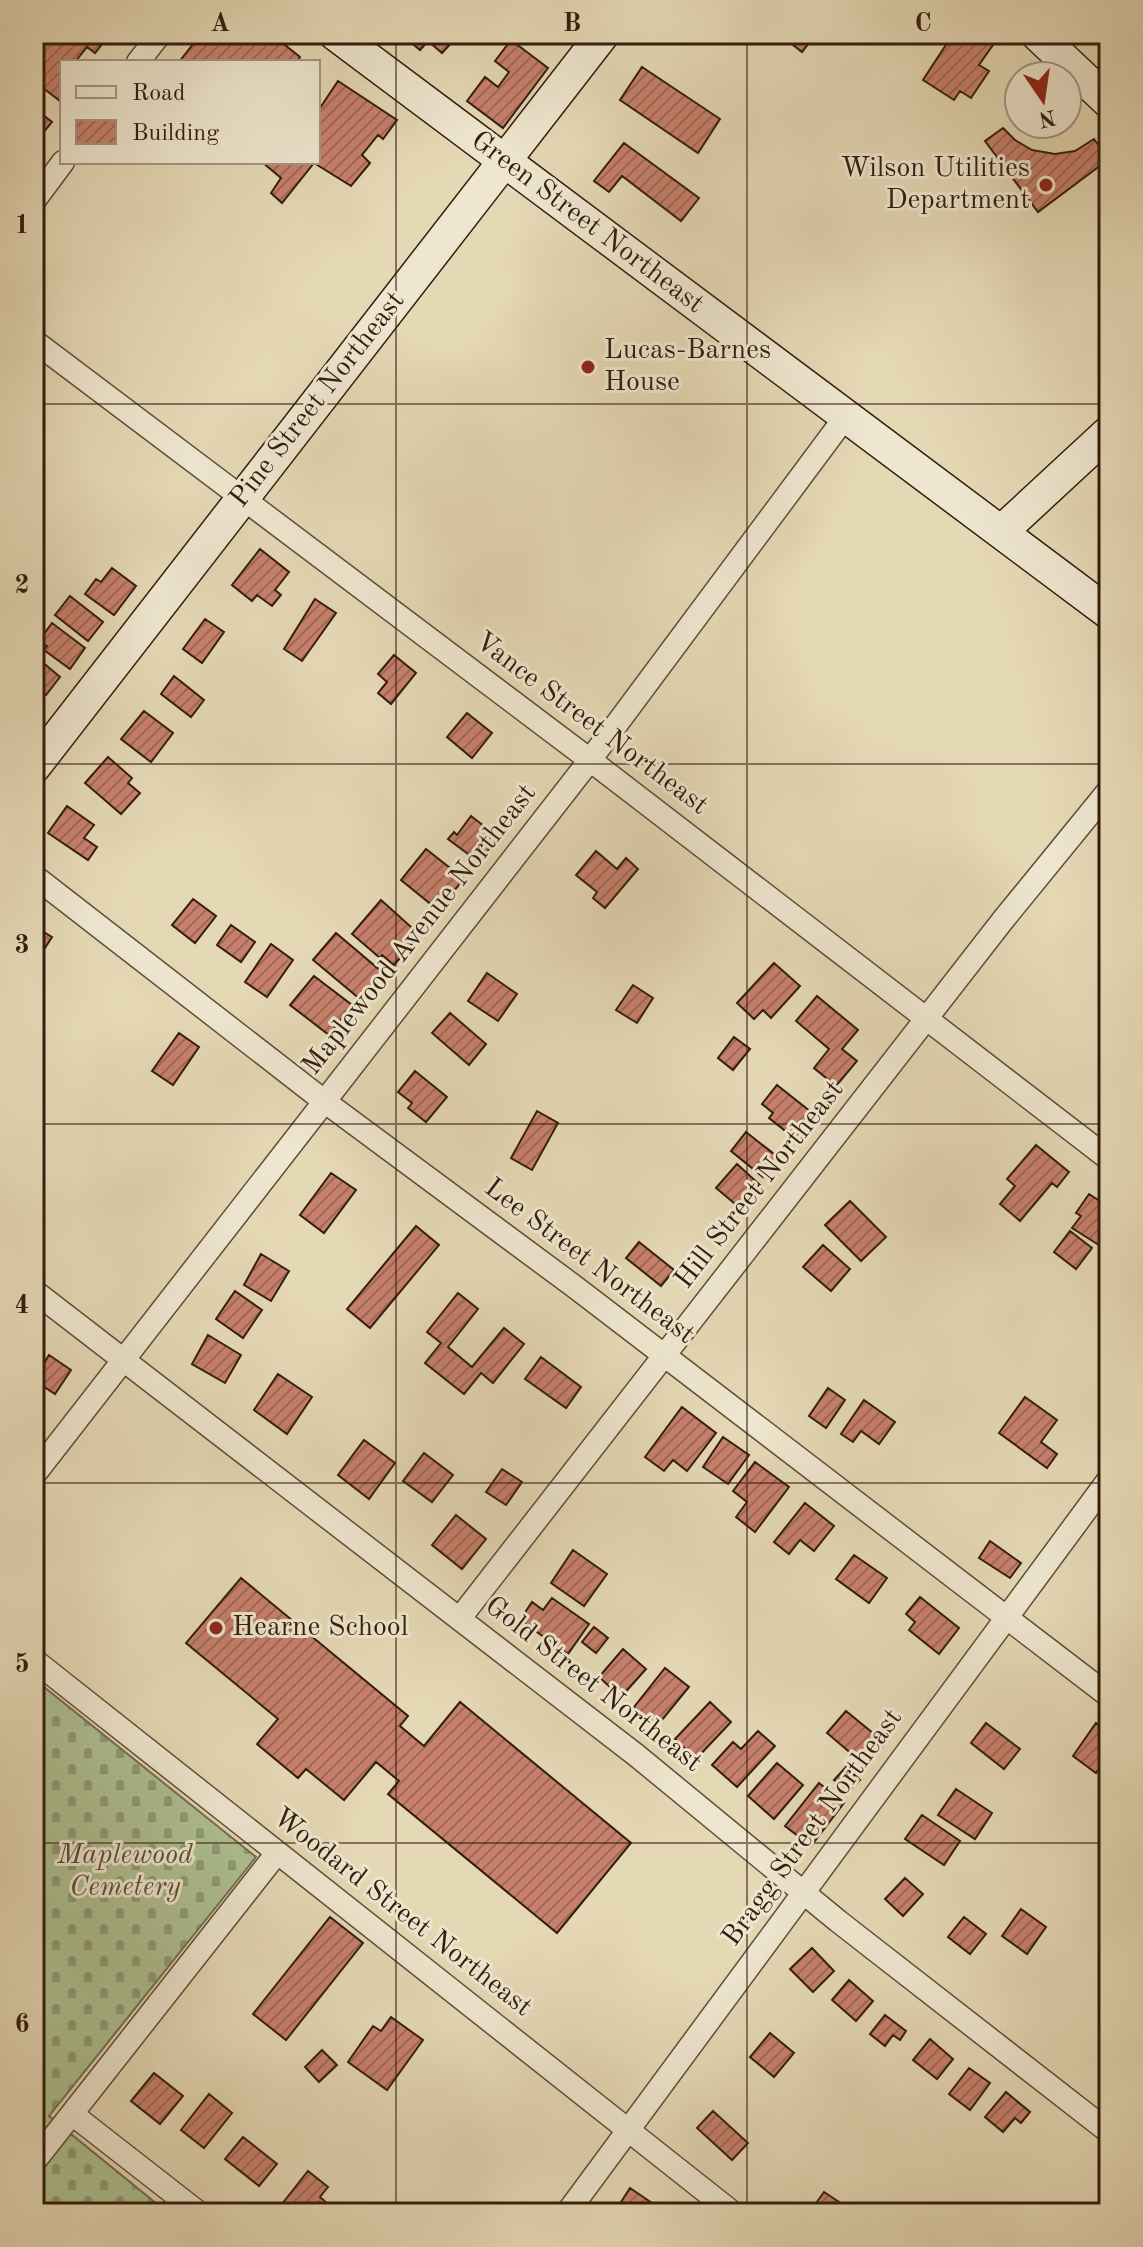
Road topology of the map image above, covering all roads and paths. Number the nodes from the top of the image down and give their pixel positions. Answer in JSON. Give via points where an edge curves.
{"nodes":[{"id":1,"x":160,"y":34,"type":"edge"},
{"id":2,"x":335,"y":34,"type":"edge"},
{"id":3,"x":603,"y":34,"type":"edge"},
{"id":4,"x":1037,"y":34,"type":"edge"},
{"id":5,"x":140,"y":60,"type":"edge"},
{"id":6,"x":1109,"y":102,"type":"edge"},
{"id":7,"x":504,"y":161,"type":"junction"},
{"id":8,"x":62,"y":164,"type":"edge"},
{"id":9,"x":34,"y":201,"type":"edge"},
{"id":10,"x":34,"y":341,"type":"edge"},
{"id":11,"x":846,"y":416,"type":"junction"},
{"id":12,"x":1109,"y":432,"type":"edge"},
{"id":13,"x":242,"y":499,"type":"junction"},
{"id":14,"x":1001,"y":532,"type":"junction"},
{"id":15,"x":1109,"y":613,"type":"edge"},
{"id":16,"x":590,"y":760,"type":"junction"},
{"id":17,"x":34,"y":767,"type":"edge"},
{"id":18,"x":1109,"y":790,"type":"edge"},
{"id":19,"x":34,"y":876,"type":"edge"},
{"id":20,"x":926,"y":1019,"type":"junction"},
{"id":21,"x":324,"y":1101,"type":"junction"},
{"id":22,"x":1109,"y":1159,"type":"edge"},
{"id":23,"x":34,"y":1291,"type":"edge"},
{"id":24,"x":664,"y":1357,"type":"junction"},
{"id":25,"x":122,"y":1359,"type":"junction"},
{"id":26,"x":34,"y":1475,"type":"edge"},
{"id":27,"x":1109,"y":1479,"type":"edge"},
{"id":28,"x":1005,"y":1617,"type":"junction"},
{"id":29,"x":460,"y":1618,"type":"junction"},
{"id":30,"x":34,"y":1660,"type":"edge"},
{"id":31,"x":1109,"y":1696,"type":"edge"},
{"id":32,"x":277,"y":1853,"type":"junction"},
{"id":33,"x":803,"y":1892,"type":"junction"},
{"id":34,"x":72,"y":2114,"type":"junction"},
{"id":35,"x":627,"y":2129,"type":"junction"},
{"id":36,"x":1109,"y":2132,"type":"edge"},
{"id":37,"x":34,"y":2162,"type":"edge"},
{"id":38,"x":199,"y":2213,"type":"edge"},
{"id":39,"x":567,"y":2213,"type":"edge"},
{"id":40,"x":733,"y":2213,"type":"edge"}],
"edges":[{"from":1,"to":5,"type":"street"},
{"from":2,"to":7,"type":"street","name":"Green Street Northeast"},
{"from":3,"to":7,"type":"street","name":"Pine Street Northeast"},
{"from":4,"to":6,"type":"street"},
{"from":7,"to":11,"type":"street","name":"Green Street Northeast"},
{"from":7,"to":13,"type":"street","name":"Pine Street Northeast"},
{"from":8,"to":9,"type":"street"},
{"from":10,"to":13,"type":"street","name":"Vance Street Northeast"},
{"from":11,"to":14,"type":"street","name":"Green Street Northeast"},
{"from":11,"to":16,"type":"street","name":"Maplewood Avenue Northeast"},
{"from":12,"to":14,"type":"street"},
{"from":13,"to":16,"type":"street","name":"Vance Street Northeast"},
{"from":13,"to":17,"type":"street","name":"Pine Street Northeast"},
{"from":14,"to":15,"type":"street","name":"Green Street Northeast"},
{"from":16,"to":20,"type":"street","name":"Vance Street Northeast"},
{"from":16,"to":21,"type":"street","name":"Maplewood Avenue Northeast"},
{"from":18,"to":20,"type":"street","name":"Hill Street Northeast"},
{"from":19,"to":21,"type":"street","name":"Lee Street Northeast"},
{"from":20,"to":22,"type":"street","name":"Vance Street Northeast"},
{"from":20,"to":24,"type":"street","name":"Hill Street Northeast"},
{"from":21,"to":24,"type":"street","name":"Lee Street Northeast"},
{"from":21,"to":25,"type":"street","name":"Maplewood Avenue Northeast"},
{"from":23,"to":25,"type":"street","name":"Gold Street Northeast"},
{"from":24,"to":28,"type":"street","name":"Lee Street Northeast"},
{"from":24,"to":29,"type":"street","name":"Hill Street Northeast"},
{"from":25,"to":26,"type":"street","name":"Maplewood Avenue Northeast"},
{"from":25,"to":29,"type":"street","name":"Gold Street Northeast"},
{"from":27,"to":28,"type":"street","name":"Bragg Street Northeast"},
{"from":28,"to":31,"type":"street","name":"Lee Street Northeast"},
{"from":28,"to":33,"type":"street","name":"Bragg Street Northeast"},
{"from":29,"to":33,"type":"street","name":"Gold Street Northeast"},
{"from":30,"to":32,"type":"street","name":"Woodard Street Northeast"},
{"from":32,"to":34,"type":"street"},
{"from":32,"to":35,"type":"street","name":"Woodard Street Northeast"},
{"from":33,"to":35,"type":"street","name":"Bragg Street Northeast"},
{"from":33,"to":36,"type":"street","name":"Gold Street Northeast"},
{"from":34,"to":37,"type":"street"},
{"from":34,"to":38,"type":"street"},
{"from":35,"to":39,"type":"street","name":"Bragg Street Northeast"},
{"from":35,"to":40,"type":"street","name":"Woodard Street Northeast"}]}
